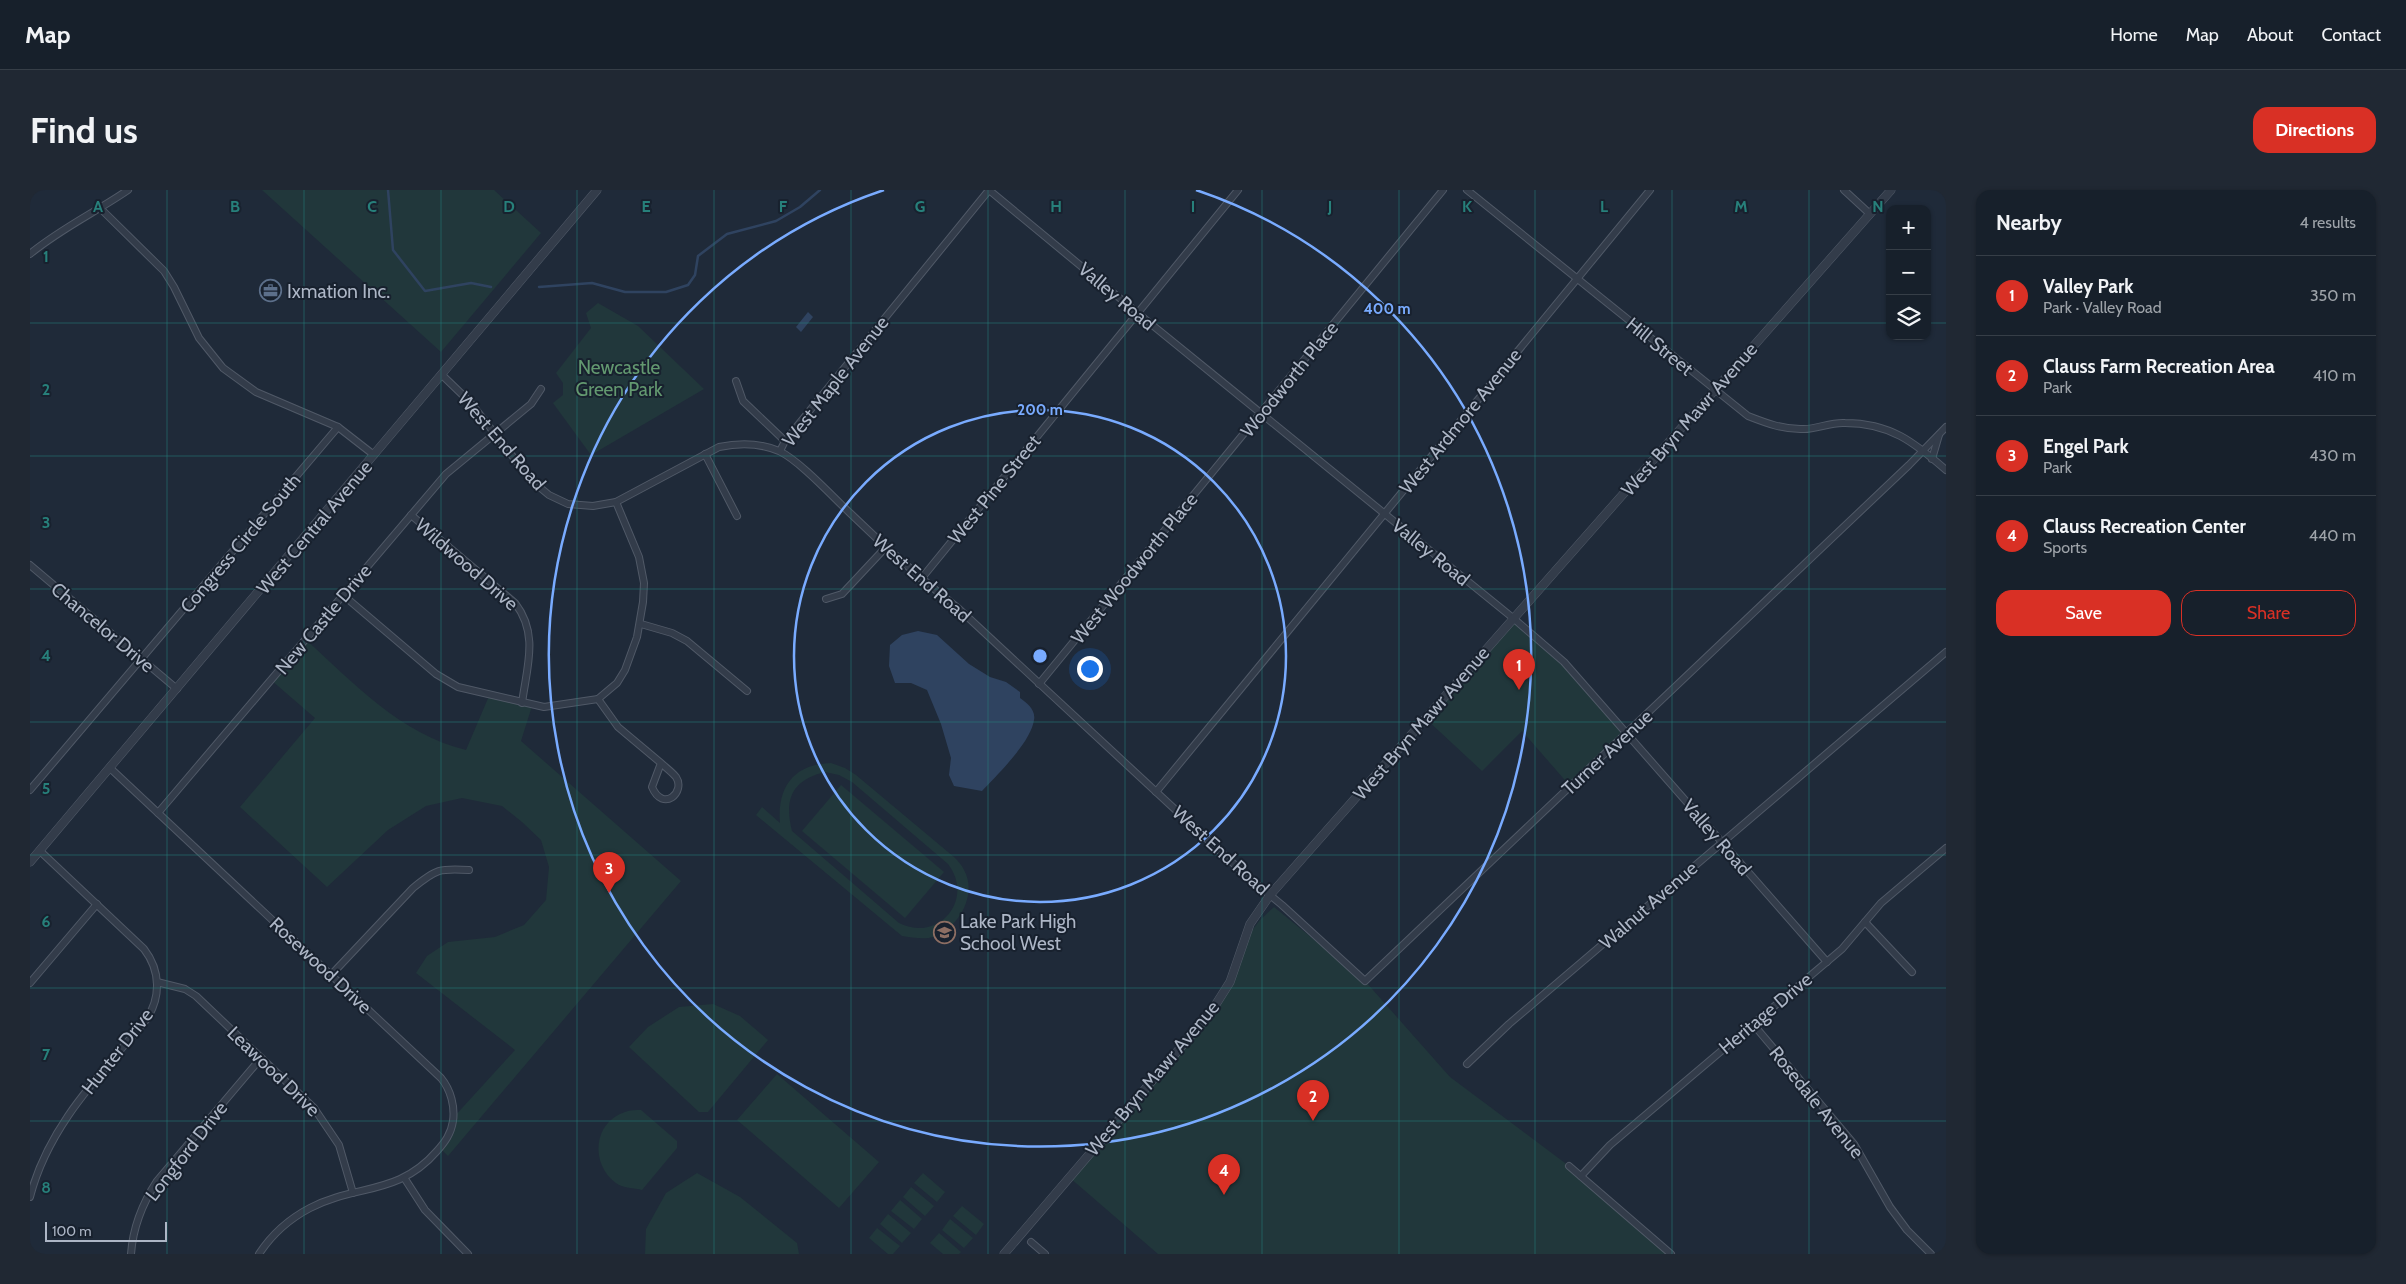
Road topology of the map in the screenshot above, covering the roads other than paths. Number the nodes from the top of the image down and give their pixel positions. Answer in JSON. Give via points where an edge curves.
{"nodes":[{"id":1,"x":128,"y":190,"type":"edge"},
{"id":2,"x":597,"y":190,"type":"edge"},
{"id":3,"x":989,"y":190,"type":"edge"},
{"id":4,"x":1238,"y":190,"type":"edge"},
{"id":5,"x":1443,"y":190,"type":"edge"},
{"id":6,"x":1466,"y":190,"type":"edge"},
{"id":7,"x":1650,"y":190,"type":"edge"},
{"id":8,"x":1844,"y":190,"type":"edge"},
{"id":9,"x":1891,"y":190,"type":"edge"},
{"id":10,"x":101,"y":209,"type":"junction"},
{"id":11,"x":1870,"y":214,"type":"junction"},
{"id":12,"x":30,"y":254,"type":"edge"},
{"id":13,"x":1577,"y":279,"type":"junction"},
{"id":14,"x":1138,"y":312,"type":"junction"},
{"id":15,"x":442,"y":375,"type":"junction"},
{"id":16,"x":736,"y":381,"type":"dead end"},
{"id":17,"x":541,"y":390,"type":"dead end"},
{"id":18,"x":1714,"y":390,"type":"junction"},
{"id":19,"x":1260,"y":413,"type":"junction"},
{"id":20,"x":338,"y":427,"type":"junction"},
{"id":21,"x":1946,"y":427,"type":"edge"},
{"id":22,"x":495,"y":433,"type":"junction"},
{"id":23,"x":1940,"y":434,"type":"junction"},
{"id":24,"x":785,"y":440,"type":"junction"},
{"id":25,"x":1923,"y":451,"type":"junction"},
{"id":26,"x":780,"y":452,"type":"junction"},
{"id":27,"x":705,"y":454,"type":"junction"},
{"id":28,"x":374,"y":455,"type":"junction"},
{"id":29,"x":1932,"y":458,"type":"junction"},
{"id":30,"x":1946,"y":470,"type":"edge"},
{"id":31,"x":1210,"y":475,"type":"joint"},
{"id":32,"x":616,"y":502,"type":"junction"},
{"id":33,"x":1384,"y":514,"type":"junction"},
{"id":34,"x":411,"y":515,"type":"junction"},
{"id":35,"x":737,"y":516,"type":"dead end"},
{"id":36,"x":886,"y":548,"type":"junction"},
{"id":37,"x":30,"y":564,"type":"edge"},
{"id":38,"x":921,"y":579,"type":"junction"},
{"id":39,"x":342,"y":595,"type":"junction"},
{"id":40,"x":826,"y":599,"type":"dead end"},
{"id":41,"x":1513,"y":618,"type":"junction"},
{"id":42,"x":641,"y":624,"type":"junction"},
{"id":43,"x":1946,"y":652,"type":"edge"},
{"id":44,"x":142,"y":659,"type":"junction"},
{"id":45,"x":1039,"y":684,"type":"junction"},
{"id":46,"x":177,"y":689,"type":"junction"},
{"id":47,"x":747,"y":691,"type":"dead end"},
{"id":48,"x":598,"y":699,"type":"junction"},
{"id":49,"x":522,"y":703,"type":"junction"},
{"id":50,"x":1626,"y":733,"type":"junction"},
{"id":51,"x":661,"y":762,"type":"junction"},
{"id":52,"x":110,"y":768,"type":"junction"},
{"id":53,"x":30,"y":790,"type":"edge"},
{"id":54,"x":1156,"y":792,"type":"junction"},
{"id":55,"x":158,"y":813,"type":"junction"},
{"id":56,"x":1722,"y":842,"type":"junction"},
{"id":57,"x":1946,"y":848,"type":"edge"},
{"id":58,"x":40,"y":851,"type":"junction"},
{"id":59,"x":30,"y":862,"type":"edge"},
{"id":60,"x":469,"y":870,"type":"dead end"},
{"id":61,"x":1270,"y":895,"type":"junction"},
{"id":62,"x":97,"y":904,"type":"junction"},
{"id":63,"x":1865,"y":922,"type":"junction"},
{"id":64,"x":1827,"y":962,"type":"junction"},
{"id":65,"x":1912,"y":972,"type":"dead end"},
{"id":66,"x":332,"y":975,"type":"junction"},
{"id":67,"x":157,"y":982,"type":"junction"},
{"id":68,"x":1365,"y":982,"type":"joint"},
{"id":69,"x":30,"y":983,"type":"edge"},
{"id":70,"x":1752,"y":1024,"type":"junction"},
{"id":71,"x":261,"y":1058,"type":"junction"},
{"id":72,"x":1468,"y":1064,"type":"dead end"},
{"id":73,"x":1569,"y":1166,"type":"dead end"},
{"id":74,"x":1581,"y":1176,"type":"junction"},
{"id":75,"x":405,"y":1178,"type":"junction"},
{"id":76,"x":353,"y":1194,"type":"junction"},
{"id":77,"x":30,"y":1197,"type":"edge"},
{"id":78,"x":1032,"y":1242,"type":"dead end"},
{"id":79,"x":130,"y":1254,"type":"edge"},
{"id":80,"x":259,"y":1254,"type":"edge"},
{"id":81,"x":468,"y":1254,"type":"edge"},
{"id":82,"x":1004,"y":1254,"type":"edge"},
{"id":83,"x":1045,"y":1254,"type":"edge"},
{"id":84,"x":1671,"y":1254,"type":"edge"},
{"id":85,"x":1931,"y":1254,"type":"edge"}],
"edges":[{"from":1,"to":10,"type":"street"},
{"from":2,"to":15,"type":"street","name":"West Central Avenue"},
{"from":3,"to":14,"type":"street","name":"Valley Road"},
{"from":3,"to":24,"type":"street","name":"West Maple Avenue"},
{"from":4,"to":14,"type":"street","name":"West Pine Street"},
{"from":5,"to":19,"type":"street","name":"Woodworth Place"},
{"from":6,"to":13,"type":"street","name":"Hill Street"},
{"from":7,"to":13,"type":"street","name":"West Ardmore Avenue"},
{"from":8,"to":11,"type":"street"},
{"from":9,"to":11,"type":"street","name":"West Bryn Mawr Avenue"},
{"from":10,"to":12,"type":"street"},
{"from":10,"to":20,"type":"street","via":[[164,271],[199,338],[223,368],[256,392]]},
{"from":11,"to":18,"type":"street","name":"West Bryn Mawr Avenue"},
{"from":13,"to":18,"type":"street","name":"Hill Street"},
{"from":13,"to":33,"type":"street","name":"West Ardmore Avenue"},
{"from":14,"to":19,"type":"street","name":"Valley Road"},
{"from":14,"to":38,"type":"street","name":"West Pine Street"},
{"from":15,"to":22,"type":"street","name":"West End Road"},
{"from":15,"to":28,"type":"street","name":"West Central Avenue"},
{"from":16,"to":24,"type":"street","via":[[743,401]]},
{"from":17,"to":22,"type":"street","name":"New Castle Drive","via":[[531,404]]},
{"from":18,"to":25,"type":"street","name":"Hill Street","via":[[1748,416],[1769,425],[1803,430],[1843,422],[1869,424],[1901,435]]},
{"from":18,"to":41,"type":"street","name":"West Bryn Mawr Avenue"},
{"from":19,"to":31,"type":"street","name":"Woodworth Place"},
{"from":19,"to":33,"type":"street","name":"Valley Road"},
{"from":20,"to":28,"type":"street"},
{"from":20,"to":44,"type":"street","name":"Congress Circle South"},
{"from":21,"to":23,"type":"street","name":"Turner Avenue"},
{"from":22,"to":32,"type":"street","name":"West End Road","via":[[532,480],[556,499],[583,506]]},
{"from":22,"to":34,"type":"street","name":"New Castle Drive","via":[[446,474]]},
{"from":23,"to":25,"type":"street","name":"Turner Avenue"},
{"from":23,"to":29,"type":"street"},
{"from":24,"to":26,"type":"street","name":"West Maple Avenue"},
{"from":25,"to":29,"type":"street","name":"Hill Street"},
{"from":25,"to":50,"type":"street","name":"Turner Avenue"},
{"from":26,"to":27,"type":"street","name":"West End Road","via":[[768,447],[736,444]]},
{"from":26,"to":36,"type":"street","name":"West End Road"},
{"from":27,"to":32,"type":"street","name":"West End Road"},
{"from":27,"to":35,"type":"street"},
{"from":28,"to":46,"type":"street","name":"West Central Avenue"},
{"from":29,"to":30,"type":"street","name":"Hill Street"},
{"from":31,"to":45,"type":"street","name":"West Woodworth Place"},
{"from":32,"to":42,"type":"street","via":[[634,543],[644,583]]},
{"from":33,"to":41,"type":"street","name":"Valley Road"},
{"from":33,"to":54,"type":"street","name":"West Ardmore Avenue"},
{"from":34,"to":39,"type":"street","name":"New Castle Drive"},
{"from":34,"to":49,"type":"street","name":"Wildwood Drive","via":[[514,602],[524,615],[530,631]]},
{"from":36,"to":38,"type":"street","name":"West End Road"},
{"from":36,"to":40,"type":"street","via":[[842,594]]},
{"from":37,"to":44,"type":"street","name":"Chancelor Drive"},
{"from":38,"to":45,"type":"street","name":"West End Road","via":[[959,609]]},
{"from":39,"to":49,"type":"street","via":[[449,682],[477,693]]},
{"from":39,"to":55,"type":"street","name":"New Castle Drive"},
{"from":41,"to":50,"type":"street","name":"Valley Road","via":[[1564,662]]},
{"from":41,"to":61,"type":"street","name":"West Bryn Mawr Avenue"},
{"from":42,"to":47,"type":"street","via":[[687,641]]},
{"from":42,"to":48,"type":"street","via":[[625,670],[617,683]]},
{"from":43,"to":56,"type":"street","name":"Walnut Avenue"},
{"from":44,"to":46,"type":"street","name":"Chancelor Drive"},
{"from":44,"to":53,"type":"street","name":"Congress Circle South"},
{"from":45,"to":54,"type":"street","name":"West End Road"},
{"from":46,"to":52,"type":"street","name":"West Central Avenue"},
{"from":48,"to":49,"type":"street","via":[[544,707]]},
{"from":48,"to":51,"type":"street","via":[[618,727]]},
{"from":50,"to":56,"type":"street","name":"Valley Road"},
{"from":50,"to":68,"type":"street","name":"Turner Avenue"},
{"from":51,"to":51,"type":"street","via":[[652,787],[656,795],[669,799],[678,783]]},
{"from":52,"to":55,"type":"street","name":"Rosewood Drive"},
{"from":52,"to":58,"type":"street","name":"West Central Avenue"},
{"from":54,"to":61,"type":"street","name":"West End Road"},
{"from":55,"to":66,"type":"street","name":"Rosewood Drive"},
{"from":56,"to":64,"type":"street","name":"Valley Road"},
{"from":56,"to":72,"type":"street","name":"Walnut Avenue","via":[[1509,1024]]},
{"from":57,"to":63,"type":"street","name":"Heritage Drive","via":[[1882,903]]},
{"from":58,"to":59,"type":"street","name":"West Central Avenue"},
{"from":58,"to":62,"type":"street","name":"Hunter Drive"},
{"from":60,"to":66,"type":"street","via":[[442,868],[426,878]]},
{"from":61,"to":68,"type":"street","name":"West End Road"},
{"from":61,"to":82,"type":"street","name":"West Bryn Mawr Avenue","via":[[1250,924],[1230,982],[1212,1012]]},
{"from":62,"to":67,"type":"street","name":"Hunter Drive","via":[[144,949],[154,966]]},
{"from":62,"to":69,"type":"street"},
{"from":63,"to":64,"type":"street","name":"Heritage Drive"},
{"from":63,"to":65,"type":"street"},
{"from":64,"to":70,"type":"street","name":"Heritage Drive"},
{"from":66,"to":75,"type":"street","name":"Rosewood Drive","via":[[441,1078],[449,1092],[453,1118],[451,1131],[433,1156]]},
{"from":67,"to":71,"type":"street","name":"Leawood Drive","via":[[185,989],[196,996]]},
{"from":67,"to":77,"type":"street","name":"Hunter Drive","via":[[154,1006],[146,1020],[70,1110],[55,1134],[42,1158]]},
{"from":70,"to":74,"type":"street","name":"Heritage Drive","via":[[1610,1145]]},
{"from":70,"to":85,"type":"street","name":"Rosedale Avenue","via":[[1854,1144],[1902,1224]]},
{"from":71,"to":76,"type":"street","name":"Leawood Drive","via":[[328,1125],[339,1145]]},
{"from":71,"to":79,"type":"street","name":"Longford Drive","via":[[157,1181],[137,1220]]},
{"from":73,"to":74,"type":"street"},
{"from":74,"to":84,"type":"street"},
{"from":75,"to":76,"type":"street","name":"Rosewood Drive"},
{"from":75,"to":81,"type":"street","via":[[425,1210]]},
{"from":76,"to":80,"type":"street","name":"Rosewood Drive","via":[[297,1215]]},
{"from":78,"to":83,"type":"street"}]}
